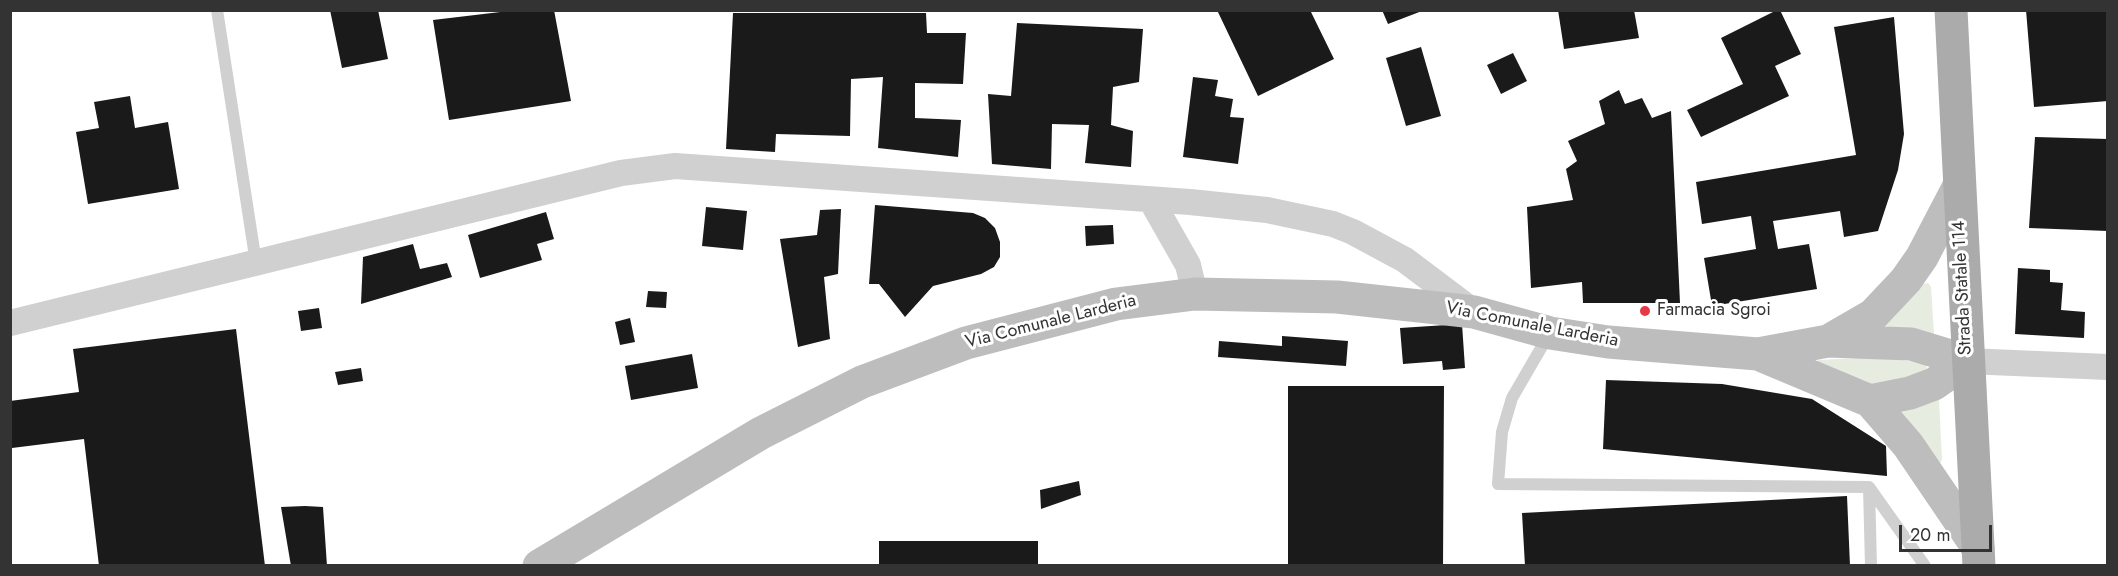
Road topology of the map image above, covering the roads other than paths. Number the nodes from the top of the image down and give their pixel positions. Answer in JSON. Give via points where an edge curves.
{"nodes":[{"id":1,"x":217,"y":10,"type":"edge"},
{"id":2,"x":1951,"y":10,"type":"edge"},
{"id":3,"x":1958,"y":188,"type":"junction"},
{"id":4,"x":1151,"y":200,"type":"junction"},
{"id":5,"x":256,"y":263,"type":"junction"},
{"id":6,"x":1195,"y":294,"type":"junction"},
{"id":7,"x":1474,"y":312,"type":"junction"},
{"id":8,"x":10,"y":323,"type":"edge"},
{"id":9,"x":1550,"y":333,"type":"junction"},
{"id":10,"x":1828,"y":341,"type":"junction"},
{"id":11,"x":1758,"y":354,"type":"junction"},
{"id":12,"x":1967,"y":361,"type":"junction"},
{"id":13,"x":2108,"y":367,"type":"edge"},
{"id":14,"x":1870,"y":401,"type":"junction"},
{"id":15,"x":1869,"y":488,"type":"junction"},
{"id":16,"x":1978,"y":557,"type":"edge"},
{"id":17,"x":539,"y":566,"type":"edge"},
{"id":18,"x":1871,"y":566,"type":"edge"},
{"id":19,"x":1925,"y":566,"type":"edge"}],
"edges":[{"from":1,"to":5,"type":"lane"},
{"from":2,"to":3,"type":"main road","name":"Strada Statale 114"},
{"from":3,"to":10,"type":"street","name":"Via Comunale Larderia","via":[[1906,280],[1873,315]]},
{"from":3,"to":12,"type":"main road","name":"Strada Statale 114"},
{"from":4,"to":5,"type":"street","via":[[675,166],[610,175]]},
{"from":4,"to":6,"type":"street","via":[[1188,265]]},
{"from":4,"to":7,"type":"street","via":[[1267,210],[1333,225],[1406,260]]},
{"from":5,"to":8,"type":"street"},
{"from":6,"to":7,"type":"street","name":"Via Comunale Larderia","via":[[1337,297]]},
{"from":6,"to":17,"type":"street","name":"Via Comunale Larderia","via":[[1149,298],[1072,313],[895,368],[770,428]]},
{"from":7,"to":9,"type":"street","name":"Via Comunale Larderia"},
{"from":9,"to":11,"type":"street","name":"Via Comunale Larderia","via":[[1608,342]]},
{"from":9,"to":15,"type":"lane","via":[[1512,398],[1502,432],[1498,484]]},
{"from":10,"to":11,"type":"street","name":"Via Comunale Larderia"},
{"from":10,"to":12,"type":"street","name":"Via Comunale Larderia","via":[[1911,345]]},
{"from":11,"to":14,"type":"street","name":"Via Comunale Larderia"},
{"from":12,"to":13,"type":"street","name":"Via Comunale Larderia"},
{"from":12,"to":14,"type":"street","via":[[1934,384]]},
{"from":12,"to":16,"type":"main road","name":"Strada Statale 114"},
{"from":14,"to":16,"type":"street","name":"Via Comunale Larderia","via":[[1908,445]]},
{"from":15,"to":18,"type":"lane"},
{"from":15,"to":19,"type":"lane"}]}
